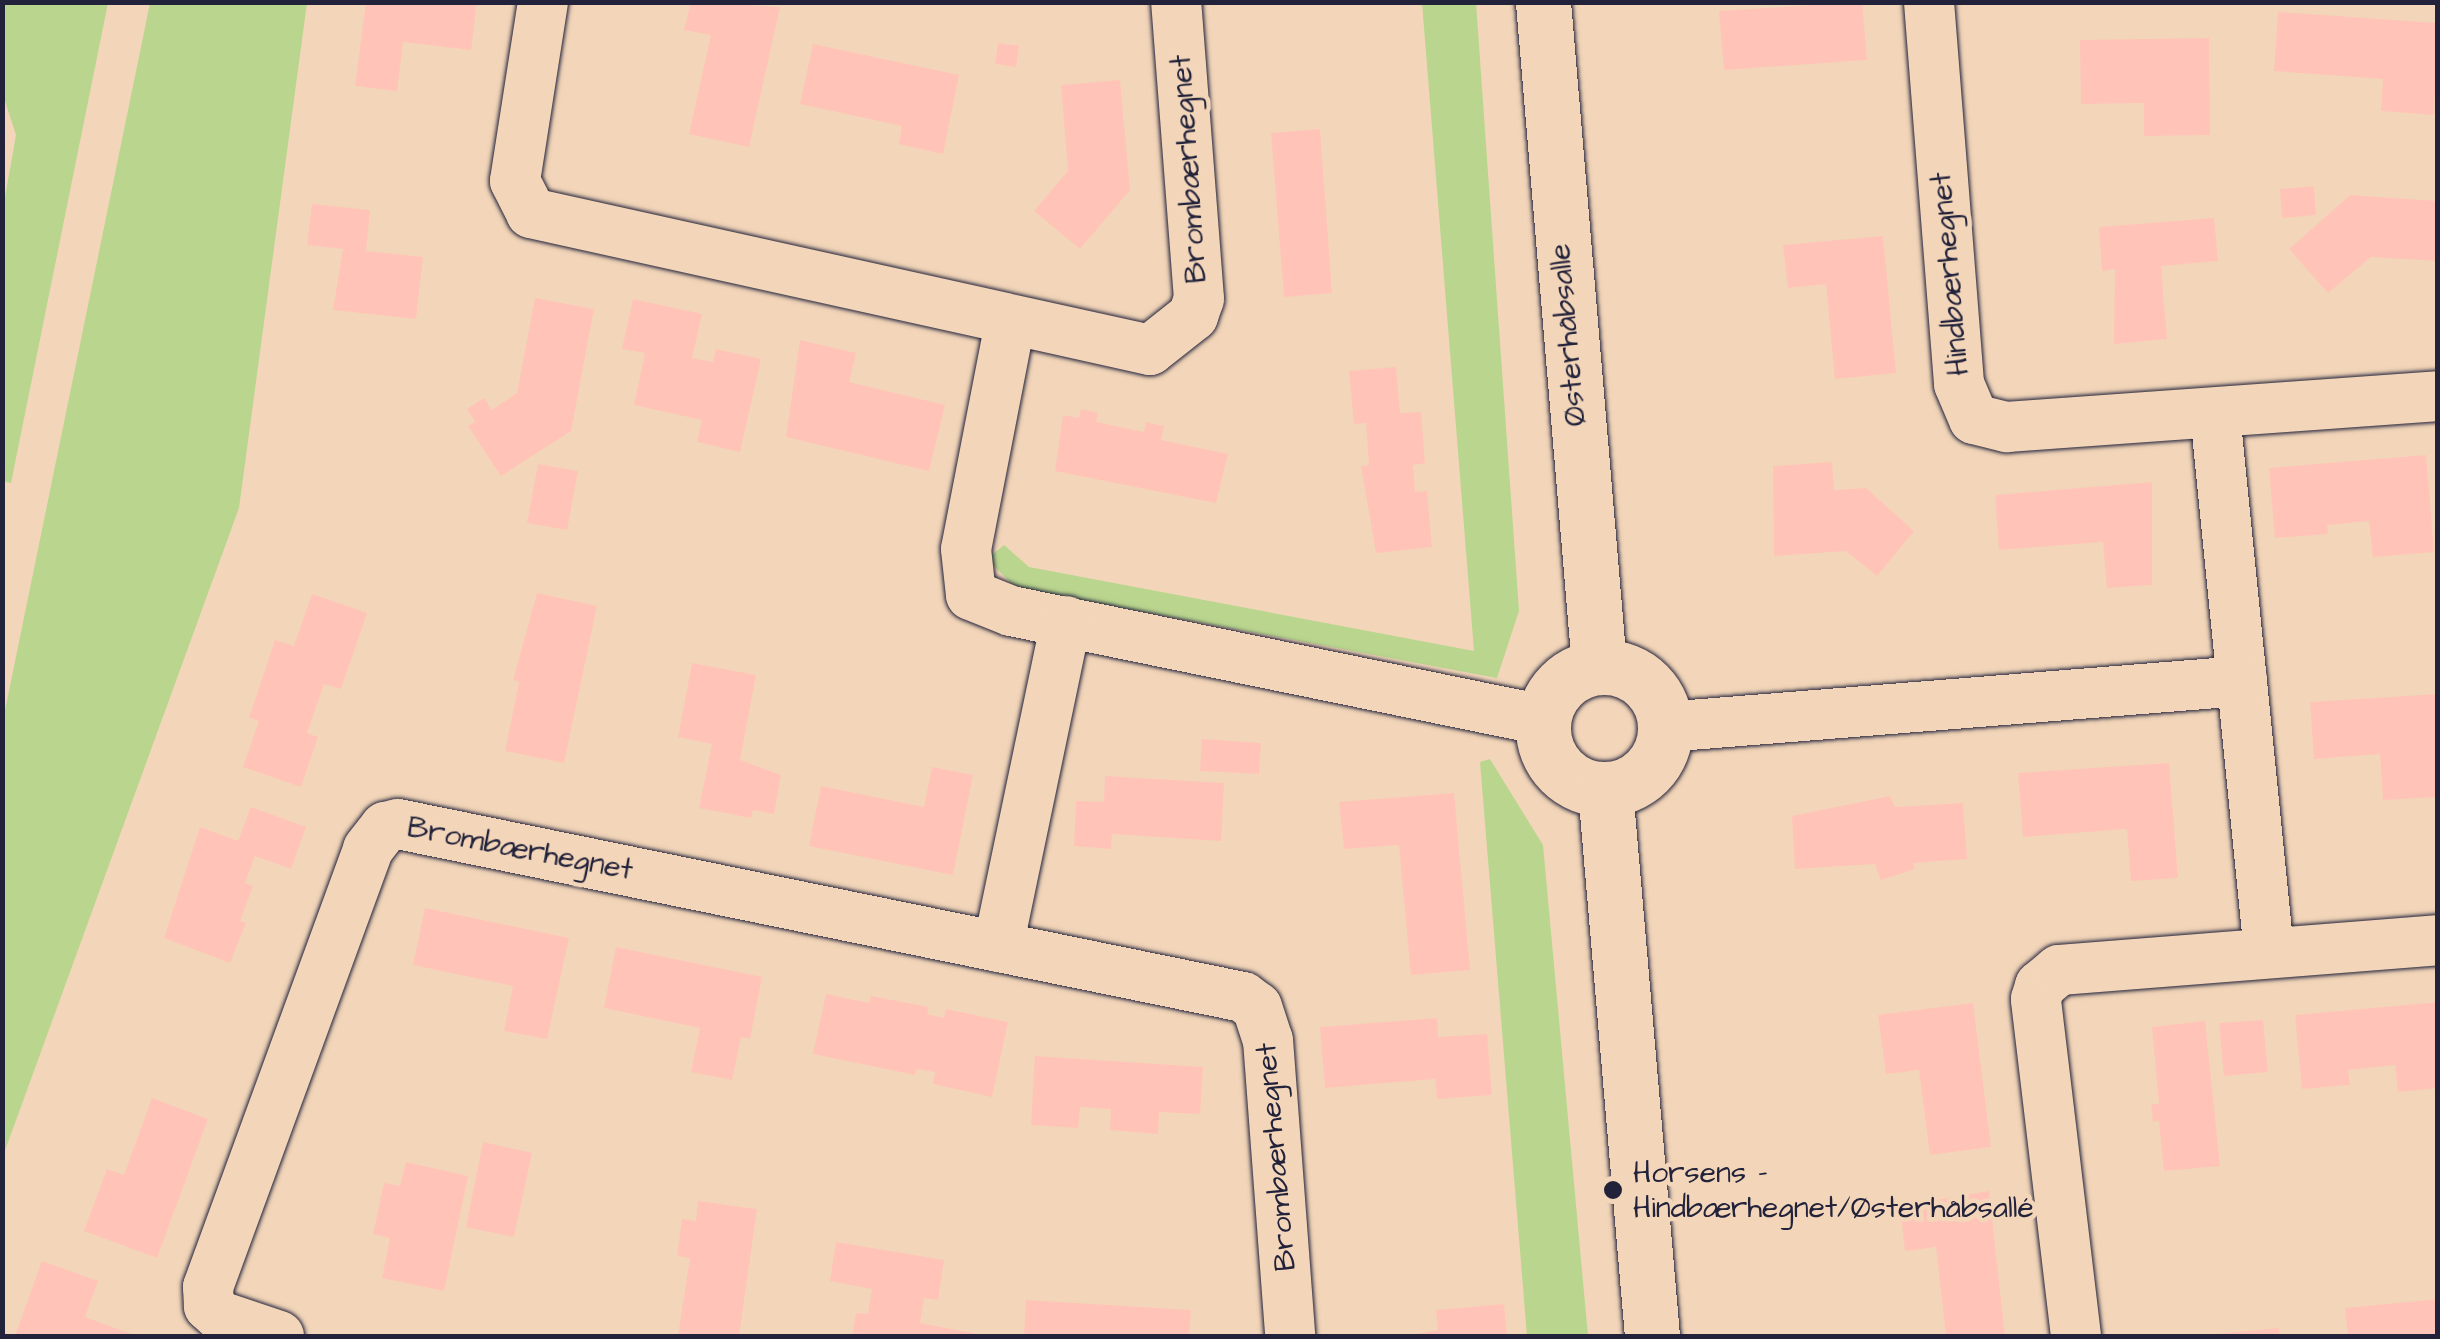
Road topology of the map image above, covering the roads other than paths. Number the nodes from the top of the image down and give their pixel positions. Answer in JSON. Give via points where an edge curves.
{"nodes":[{"id":1,"x":543,"y":2,"type":"edge"},
{"id":2,"x":1176,"y":2,"type":"edge"},
{"id":3,"x":1543,"y":2,"type":"edge"},
{"id":4,"x":1929,"y":2,"type":"edge"},
{"id":5,"x":1010,"y":323,"type":"junction"},
{"id":6,"x":2438,"y":396,"type":"edge"},
{"id":7,"x":2214,"y":414,"type":"junction"},
{"id":8,"x":1066,"y":621,"type":"junction"},
{"id":9,"x":1600,"y":666,"type":"junction"},
{"id":10,"x":2242,"y":681,"type":"junction"},
{"id":11,"x":1543,"y":720,"type":"junction"},
{"id":12,"x":1665,"y":727,"type":"junction"},
{"id":13,"x":1605,"y":789,"type":"junction"},
{"id":14,"x":2438,"y":940,"type":"edge"},
{"id":15,"x":998,"y":946,"type":"junction"},
{"id":16,"x":2269,"y":952,"type":"junction"},
{"id":17,"x":279,"y":1336,"type":"edge"},
{"id":18,"x":1290,"y":1336,"type":"edge"},
{"id":19,"x":1652,"y":1336,"type":"edge"},
{"id":20,"x":2076,"y":1336,"type":"edge"}],
"edges":[{"from":1,"to":5,"type":"street","name":"Brombærhegnet","via":[[514,181],[531,213]]},
{"from":2,"to":5,"type":"street","name":"Brombærhegnet","via":[[1198,299],[1193,316],[1150,350]]},
{"from":3,"to":9,"type":"street","name":"Østerhåbsalle"},
{"from":4,"to":7,"type":"street","name":"Hindbærhegnet","via":[[1959,384],[1974,420],[2008,427]]},
{"from":5,"to":8,"type":"street","via":[[964,575],[971,595],[987,606]]},
{"from":6,"to":7,"type":"street","name":"Hindbærhegnet"},
{"from":7,"to":10,"type":"street"},
{"from":8,"to":11,"type":"street"},
{"from":8,"to":15,"type":"street"},
{"from":9,"to":11,"type":"street","via":[[1556,689]]},
{"from":9,"to":12,"type":"street","via":[[1637,676],[1662,707]]},
{"from":10,"to":12,"type":"street"},
{"from":10,"to":16,"type":"street"},
{"from":11,"to":13,"type":"street","via":[[1544,741],[1558,768],[1585,786]]},
{"from":12,"to":13,"type":"street","via":[[1662,746],[1641,776]]},
{"from":13,"to":19,"type":"street"},
{"from":14,"to":16,"type":"street"},
{"from":15,"to":17,"type":"street","name":"Brombærhegnet","via":[[412,825],[385,826],[368,849],[208,1286],[209,1306],[220,1316]]},
{"from":15,"to":18,"type":"street","name":"Brombærhegnet","via":[[1229,991],[1257,1007],[1268,1040]]},
{"from":16,"to":20,"type":"street","via":[[2059,970],[2040,986],[2036,999]]}]}
